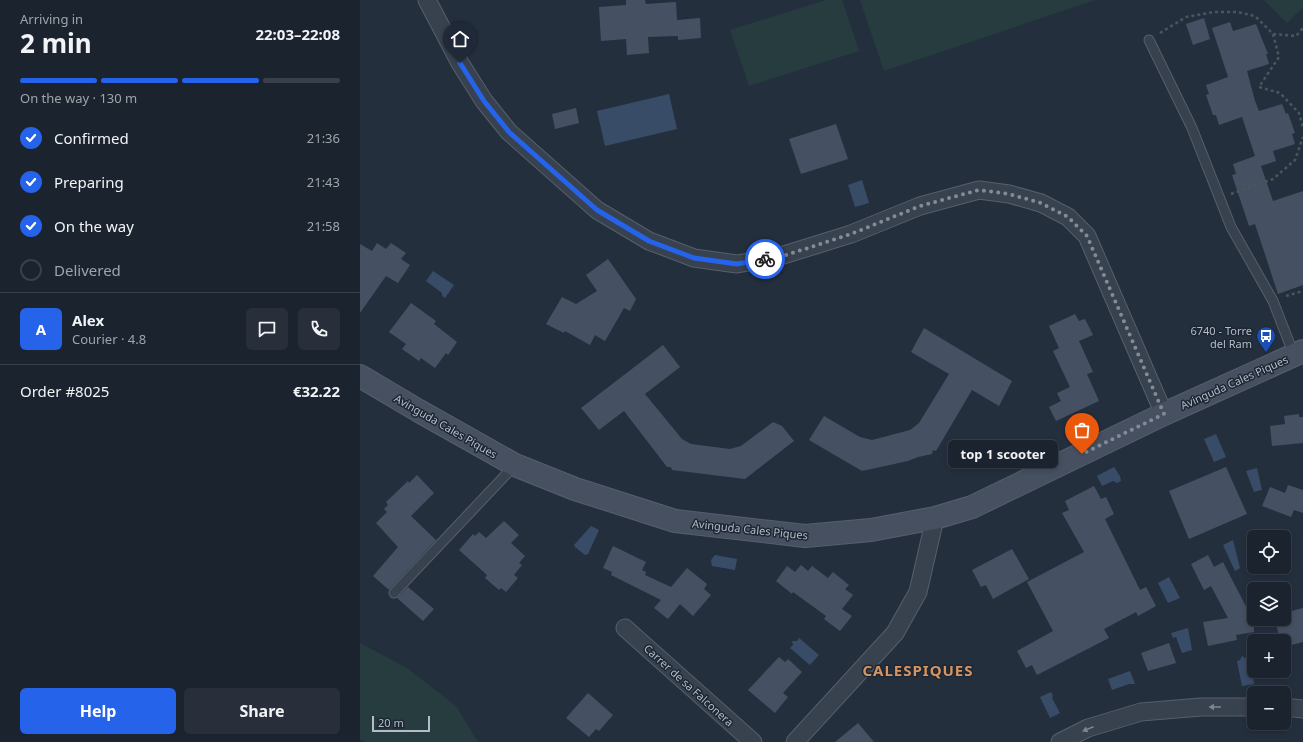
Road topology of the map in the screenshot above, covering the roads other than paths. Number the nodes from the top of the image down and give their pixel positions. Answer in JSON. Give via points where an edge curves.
{"nodes":[{"id":1,"x":427,"y":0,"type":"edge"},
{"id":2,"x":467,"y":37,"type":"dead end"},
{"id":3,"x":1149,"y":40,"type":"road end"},
{"id":4,"x":450,"y":42,"type":"junction"},
{"id":5,"x":1298,"y":353,"type":"edge"},
{"id":6,"x":360,"y":376,"type":"edge"},
{"id":7,"x":1164,"y":414,"type":"junction"},
{"id":8,"x":515,"y":465,"type":"junction"},
{"id":9,"x":935,"y":518,"type":"junction"},
{"id":10,"x":394,"y":593,"type":"dead end"},
{"id":11,"x":625,"y":628,"type":"dead end"},
{"id":12,"x":1247,"y":707,"type":"edge"},
{"id":13,"x":1291,"y":708,"type":"edge"},
{"id":14,"x":1303,"y":709,"type":"edge"},
{"id":15,"x":753,"y":742,"type":"edge"},
{"id":16,"x":795,"y":742,"type":"edge"},
{"id":17,"x":1060,"y":742,"type":"edge"}],
"edges":[{"from":1,"to":4,"type":"street"},
{"from":2,"to":4,"type":"lane"},
{"from":3,"to":5,"type":"lane","via":[[1192,128],[1231,227],[1273,301]]},
{"from":4,"to":7,"type":"street","via":[[484,101],[509,132],[597,210],[649,241],[694,258],[737,264],[777,258],[851,234],[920,206],[979,190],[1009,194],[1041,203],[1068,217],[1087,236]]},
{"from":5,"to":7,"type":"street","name":"Avinguda Cales Piques"},
{"from":6,"to":8,"type":"street","name":"Avinguda Cales Piques"},
{"from":7,"to":9,"type":"street","name":"Avinguda Cales Piques","via":[[972,507]]},
{"from":8,"to":9,"type":"street","name":"Avinguda Cales Piques","via":[[575,489],[675,521],[805,536],[871,530]]},
{"from":8,"to":10,"type":"lane"},
{"from":9,"to":16,"type":"street","via":[[918,592],[895,633]]},
{"from":11,"to":15,"type":"street","name":"Carrer de sa Falconera"},
{"from":12,"to":17,"type":"street","one_way":true,"via":[[1201,707],[1141,712],[1088,728]]},
{"from":13,"to":14,"type":"street"}]}
